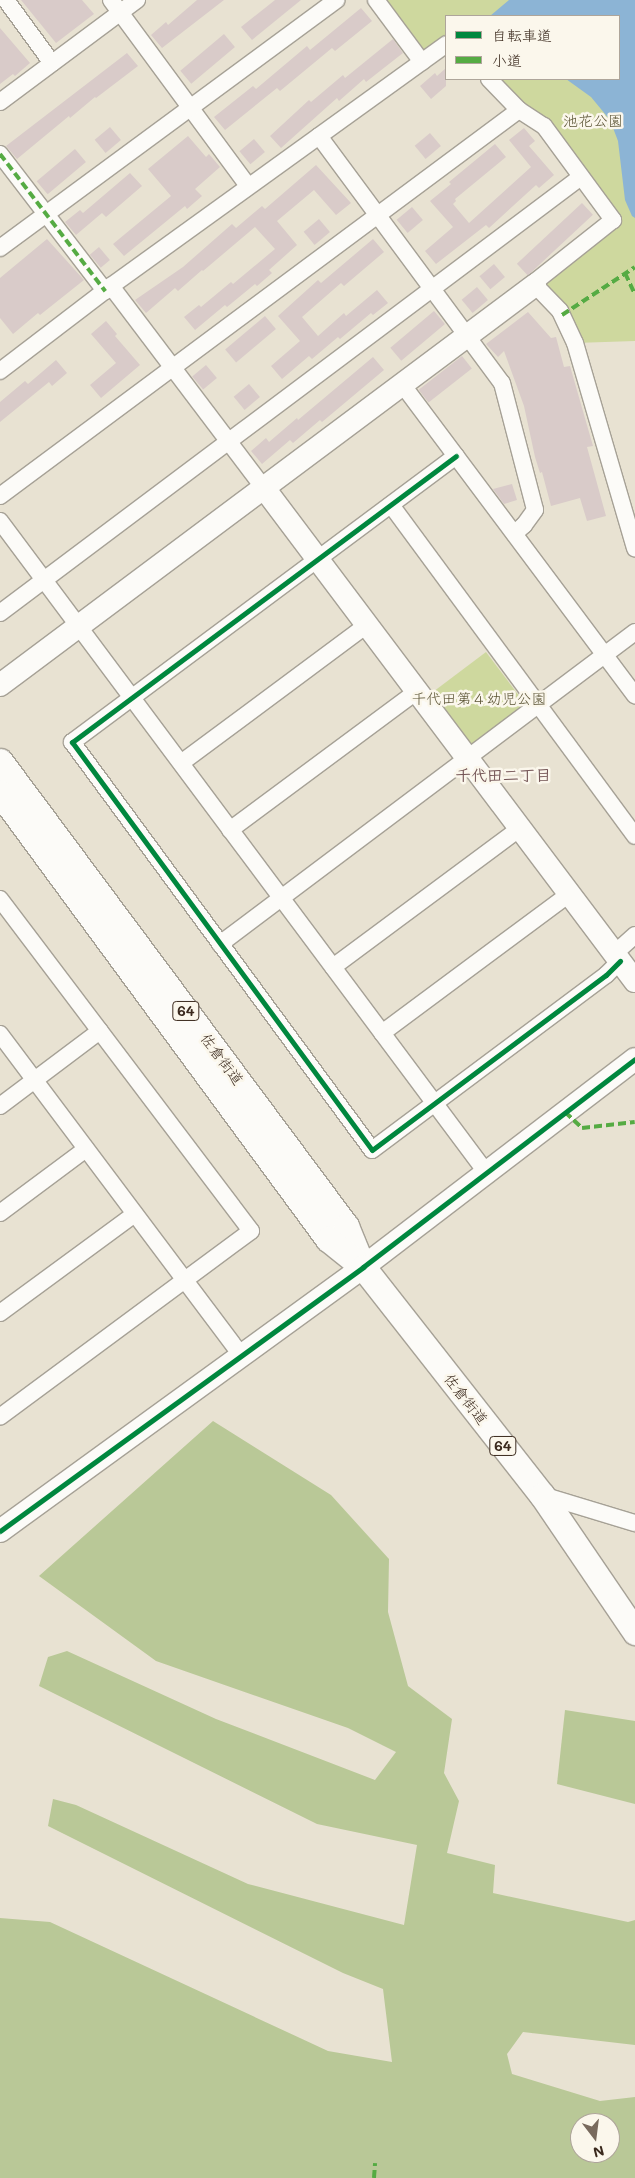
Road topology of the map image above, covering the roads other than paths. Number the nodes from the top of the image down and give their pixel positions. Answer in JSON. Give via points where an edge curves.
{"nodes":[{"id":1,"x":6,"y":0,"type":"edge"},
{"id":2,"x":137,"y":0,"type":"edge"},
{"id":3,"x":336,"y":0,"type":"edge"},
{"id":4,"x":376,"y":0,"type":"edge"},
{"id":5,"x":115,"y":6,"type":"edge"},
{"id":6,"x":445,"y":45,"type":"edge"},
{"id":7,"x":422,"y":62,"type":"junction"},
{"id":8,"x":52,"y":63,"type":"junction"},
{"id":9,"x":490,"y":80,"type":"edge"},
{"id":10,"x":0,"y":102,"type":"edge"},
{"id":11,"x":190,"y":107,"type":"junction"},
{"id":12,"x":519,"y":110,"type":"junction"},
{"id":13,"x":319,"y":136,"type":"junction"},
{"id":14,"x":0,"y":154,"type":"edge"},
{"id":15,"x":581,"y":178,"type":"junction"},
{"id":16,"x":248,"y":186,"type":"junction"},
{"id":17,"x":46,"y":214,"type":"junction"},
{"id":18,"x":378,"y":215,"type":"junction"},
{"id":19,"x":0,"y":248,"type":"edge"},
{"id":20,"x":534,"y":285,"type":"junction"},
{"id":21,"x":108,"y":288,"type":"junction"},
{"id":22,"x":433,"y":288,"type":"junction"},
{"id":23,"x":468,"y":335,"type":"junction"},
{"id":24,"x":172,"y":367,"type":"junction"},
{"id":25,"x":0,"y":371,"type":"edge"},
{"id":26,"x":402,"y":384,"type":"junction"},
{"id":27,"x":229,"y":442,"type":"junction"},
{"id":28,"x":456,"y":456,"type":"junction"},
{"id":29,"x":264,"y":488,"type":"junction"},
{"id":30,"x":0,"y":496,"type":"edge"},
{"id":31,"x":391,"y":505,"type":"junction"},
{"id":32,"x":0,"y":521,"type":"edge"},
{"id":33,"x":514,"y":534,"type":"junction"},
{"id":34,"x":635,"y":548,"type":"edge"},
{"id":35,"x":318,"y":559,"type":"junction"},
{"id":36,"x":44,"y":580,"type":"junction"},
{"id":37,"x":0,"y":613,"type":"edge"},
{"id":38,"x":367,"y":625,"type":"junction"},
{"id":39,"x":79,"y":626,"type":"junction"},
{"id":40,"x":635,"y":632,"type":"edge"},
{"id":41,"x":606,"y":657,"type":"junction"},
{"id":42,"x":0,"y":685,"type":"edge"},
{"id":43,"x":417,"y":691,"type":"junction"},
{"id":44,"x":635,"y":696,"type":"edge"},
{"id":45,"x":132,"y":698,"type":"junction"},
{"id":46,"x":539,"y":706,"type":"junction"},
{"id":47,"x":468,"y":759,"type":"junction"},
{"id":48,"x":0,"y":761,"type":"edge"},
{"id":49,"x":181,"y":763,"type":"junction"},
{"id":50,"x":0,"y":793,"type":"edge"},
{"id":51,"x":520,"y":828,"type":"junction"},
{"id":52,"x":230,"y":830,"type":"junction"},
{"id":53,"x":635,"y":836,"type":"edge"},
{"id":54,"x":569,"y":894,"type":"junction"},
{"id":55,"x":281,"y":898,"type":"junction"},
{"id":56,"x":0,"y":899,"type":"edge"},
{"id":57,"x":635,"y":936,"type":"edge"},
{"id":58,"x":220,"y":944,"type":"junction"},
{"id":59,"x":617,"y":957,"type":"junction"},
{"id":60,"x":333,"y":967,"type":"junction"},
{"id":61,"x":635,"y":981,"type":"edge"},
{"id":62,"x":100,"y":1032,"type":"junction"},
{"id":63,"x":382,"y":1033,"type":"junction"},
{"id":64,"x":0,"y":1034,"type":"edge"},
{"id":65,"x":635,"y":1059,"type":"edge"},
{"id":66,"x":35,"y":1080,"type":"junction"},
{"id":67,"x":434,"y":1104,"type":"junction"},
{"id":68,"x":0,"y":1106,"type":"edge"},
{"id":69,"x":86,"y":1149,"type":"junction"},
{"id":70,"x":486,"y":1172,"type":"junction"},
{"id":71,"x":0,"y":1213,"type":"edge"},
{"id":72,"x":134,"y":1214,"type":"junction"},
{"id":73,"x":363,"y":1267,"type":"junction"},
{"id":74,"x":185,"y":1280,"type":"junction"},
{"id":75,"x":0,"y":1313,"type":"edge"},
{"id":76,"x":241,"y":1355,"type":"junction"},
{"id":77,"x":0,"y":1417,"type":"edge"},
{"id":78,"x":542,"y":1496,"type":"junction"},
{"id":79,"x":635,"y":1523,"type":"edge"},
{"id":80,"x":0,"y":1531,"type":"edge"},
{"id":81,"x":635,"y":1632,"type":"edge"}],
"edges":[{"from":1,"to":8,"type":"street"},
{"from":2,"to":5,"type":"street"},
{"from":3,"to":11,"type":"street"},
{"from":4,"to":7,"type":"street"},
{"from":5,"to":8,"type":"street"},
{"from":5,"to":11,"type":"street"},
{"from":6,"to":7,"type":"street"},
{"from":7,"to":13,"type":"street"},
{"from":8,"to":10,"type":"street"},
{"from":9,"to":12,"type":"street"},
{"from":11,"to":16,"type":"street"},
{"from":11,"to":17,"type":"street"},
{"from":12,"to":15,"type":"street","via":[[544,126]]},
{"from":12,"to":18,"type":"street"},
{"from":13,"to":16,"type":"street"},
{"from":13,"to":18,"type":"street"},
{"from":14,"to":17,"type":"street"},
{"from":15,"to":20,"type":"street","via":[[613,220]]},
{"from":15,"to":22,"type":"street"},
{"from":16,"to":21,"type":"street"},
{"from":17,"to":19,"type":"street"},
{"from":17,"to":21,"type":"street"},
{"from":18,"to":22,"type":"street"},
{"from":18,"to":24,"type":"street"},
{"from":20,"to":23,"type":"street"},
{"from":20,"to":34,"type":"street","via":[[560,311],[575,343]]},
{"from":21,"to":24,"type":"street"},
{"from":21,"to":25,"type":"street"},
{"from":22,"to":23,"type":"street"},
{"from":22,"to":27,"type":"street"},
{"from":23,"to":26,"type":"street"},
{"from":23,"to":33,"type":"street","via":[[502,383],[535,510]]},
{"from":24,"to":27,"type":"street"},
{"from":24,"to":30,"type":"street"},
{"from":26,"to":28,"type":"street"},
{"from":26,"to":29,"type":"street"},
{"from":27,"to":29,"type":"street"},
{"from":27,"to":36,"type":"street"},
{"from":28,"to":31,"type":"street"},
{"from":28,"to":33,"type":"street"},
{"from":29,"to":35,"type":"street"},
{"from":29,"to":39,"type":"street"},
{"from":31,"to":35,"type":"street"},
{"from":31,"to":46,"type":"street"},
{"from":32,"to":36,"type":"street"},
{"from":33,"to":41,"type":"street"},
{"from":35,"to":38,"type":"street"},
{"from":35,"to":45,"type":"street"},
{"from":36,"to":37,"type":"street"},
{"from":36,"to":39,"type":"street"},
{"from":38,"to":43,"type":"street"},
{"from":38,"to":49,"type":"street"},
{"from":39,"to":42,"type":"street"},
{"from":39,"to":45,"type":"street"},
{"from":40,"to":41,"type":"street"},
{"from":41,"to":44,"type":"street"},
{"from":41,"to":46,"type":"street"},
{"from":43,"to":47,"type":"street"},
{"from":43,"to":52,"type":"street"},
{"from":45,"to":49,"type":"street"},
{"from":45,"to":58,"type":"street","via":[[72,742]]},
{"from":46,"to":47,"type":"street"},
{"from":46,"to":53,"type":"street"},
{"from":47,"to":51,"type":"street"},
{"from":47,"to":55,"type":"street"},
{"from":48,"to":73,"type":"main road","name":"佐倉街道","number":"64","via":[[346,1226]]},
{"from":49,"to":52,"type":"street"},
{"from":50,"to":73,"type":"main road","name":"佐倉街道","number":"64","via":[[328,1239]]},
{"from":51,"to":54,"type":"street"},
{"from":51,"to":60,"type":"street"},
{"from":52,"to":55,"type":"street"},
{"from":54,"to":59,"type":"street"},
{"from":54,"to":63,"type":"street"},
{"from":55,"to":58,"type":"street"},
{"from":55,"to":60,"type":"street"},
{"from":56,"to":62,"type":"street"},
{"from":57,"to":59,"type":"street"},
{"from":58,"to":67,"type":"street","via":[[372,1150]]},
{"from":59,"to":61,"type":"street"},
{"from":59,"to":67,"type":"street","via":[[606,975]]},
{"from":60,"to":63,"type":"street"},
{"from":62,"to":66,"type":"street"},
{"from":62,"to":74,"type":"street","via":[[251,1231]]},
{"from":63,"to":67,"type":"street"},
{"from":64,"to":66,"type":"street"},
{"from":65,"to":70,"type":"street"},
{"from":66,"to":68,"type":"street"},
{"from":66,"to":69,"type":"street"},
{"from":67,"to":70,"type":"street"},
{"from":69,"to":71,"type":"street"},
{"from":69,"to":72,"type":"street"},
{"from":70,"to":73,"type":"street"},
{"from":72,"to":74,"type":"street"},
{"from":72,"to":75,"type":"street"},
{"from":73,"to":76,"type":"street"},
{"from":73,"to":78,"type":"main road","name":"佐倉街道","number":"64"},
{"from":74,"to":76,"type":"street"},
{"from":74,"to":77,"type":"street"},
{"from":76,"to":80,"type":"street"},
{"from":78,"to":79,"type":"street"},
{"from":78,"to":81,"type":"main road","name":"佐倉街道","number":"64"}]}
